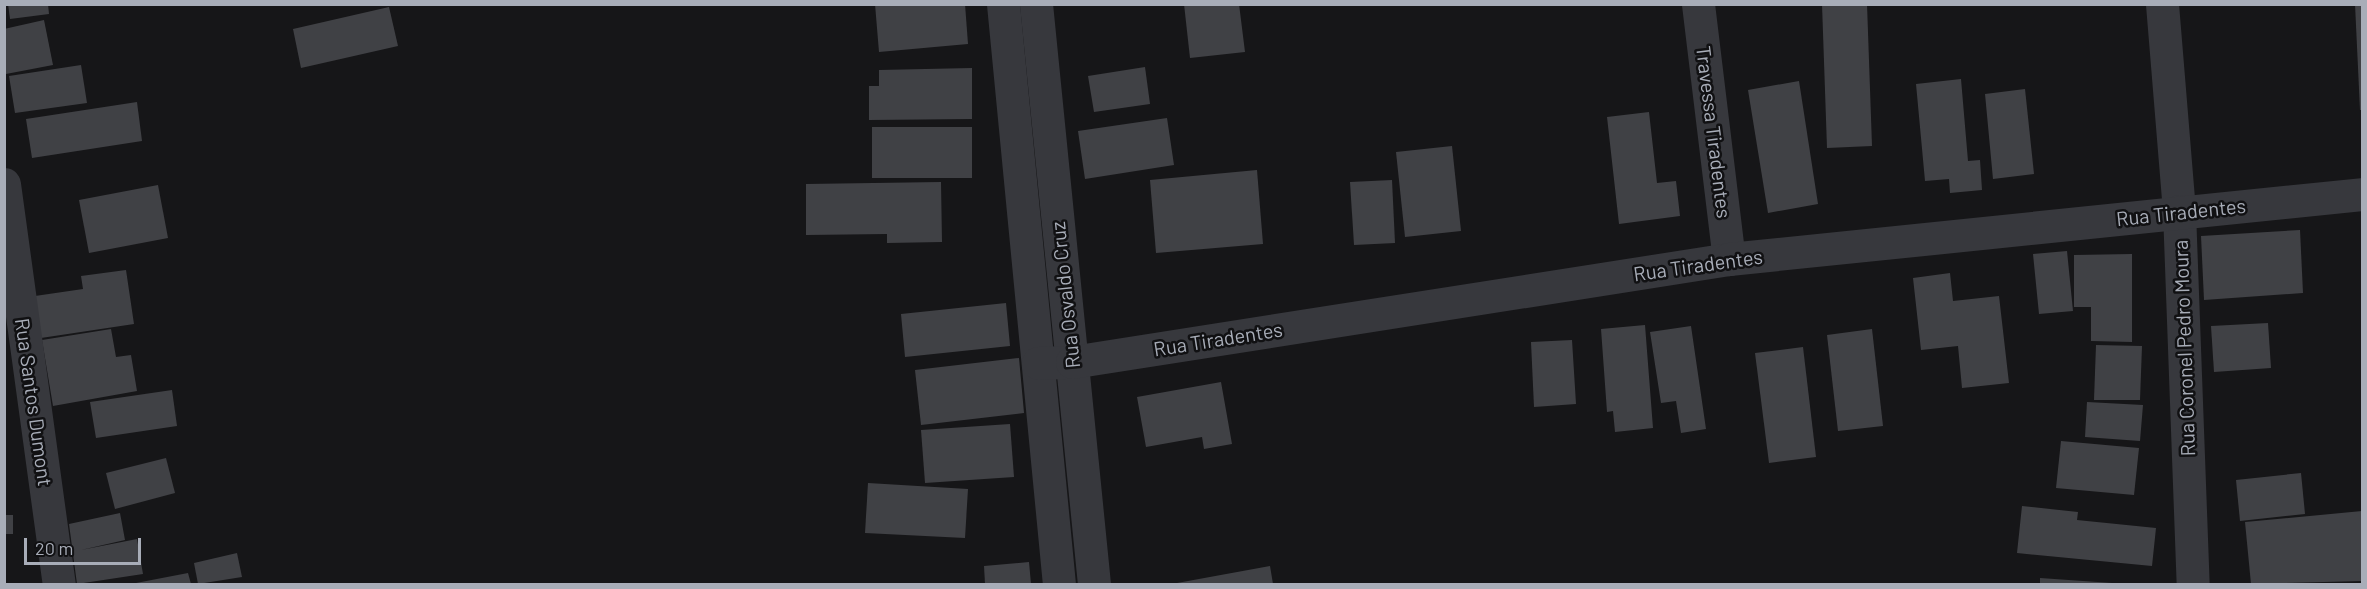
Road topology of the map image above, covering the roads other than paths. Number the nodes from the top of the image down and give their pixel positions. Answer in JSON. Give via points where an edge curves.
{"nodes":[{"id":1,"x":1003,"y":4,"type":"edge"},
{"id":2,"x":1036,"y":4,"type":"edge"},
{"id":3,"x":1698,"y":4,"type":"edge"},
{"id":4,"x":2162,"y":4,"type":"edge"},
{"id":5,"x":4,"y":184,"type":"edge"},
{"id":6,"x":2362,"y":194,"type":"edge"},
{"id":7,"x":2179,"y":211,"type":"junction"},
{"id":8,"x":1729,"y":259,"type":"junction"},
{"id":9,"x":1072,"y":362,"type":"junction"},
{"id":10,"x":1038,"y":363,"type":"junction"},
{"id":11,"x":59,"y":585,"type":"edge"},
{"id":12,"x":1059,"y":585,"type":"edge"},
{"id":13,"x":1094,"y":585,"type":"edge"},
{"id":14,"x":2193,"y":585,"type":"edge"}],
"edges":[{"from":1,"to":10,"type":"street","name":"Rua Osvaldo Cruz"},
{"from":2,"to":9,"type":"street","name":"Rua Osvaldo Cruz"},
{"from":3,"to":8,"type":"street","name":"Travessa Tiradentes"},
{"from":4,"to":7,"type":"street","name":"Rua Coronel Pedro Moura"},
{"from":5,"to":11,"type":"street","name":"Rua Santos Dumont"},
{"from":6,"to":7,"type":"street","name":"Rua Tiradentes"},
{"from":7,"to":8,"type":"street","name":"Rua Tiradentes"},
{"from":7,"to":14,"type":"street","name":"Rua Coronel Pedro Moura"},
{"from":8,"to":9,"type":"street","name":"Rua Tiradentes"},
{"from":9,"to":10,"type":"street","name":"Rua Tiradentes"},
{"from":9,"to":13,"type":"street","name":"Rua Osvaldo Cruz"},
{"from":10,"to":12,"type":"street","name":"Rua Osvaldo Cruz"}]}
